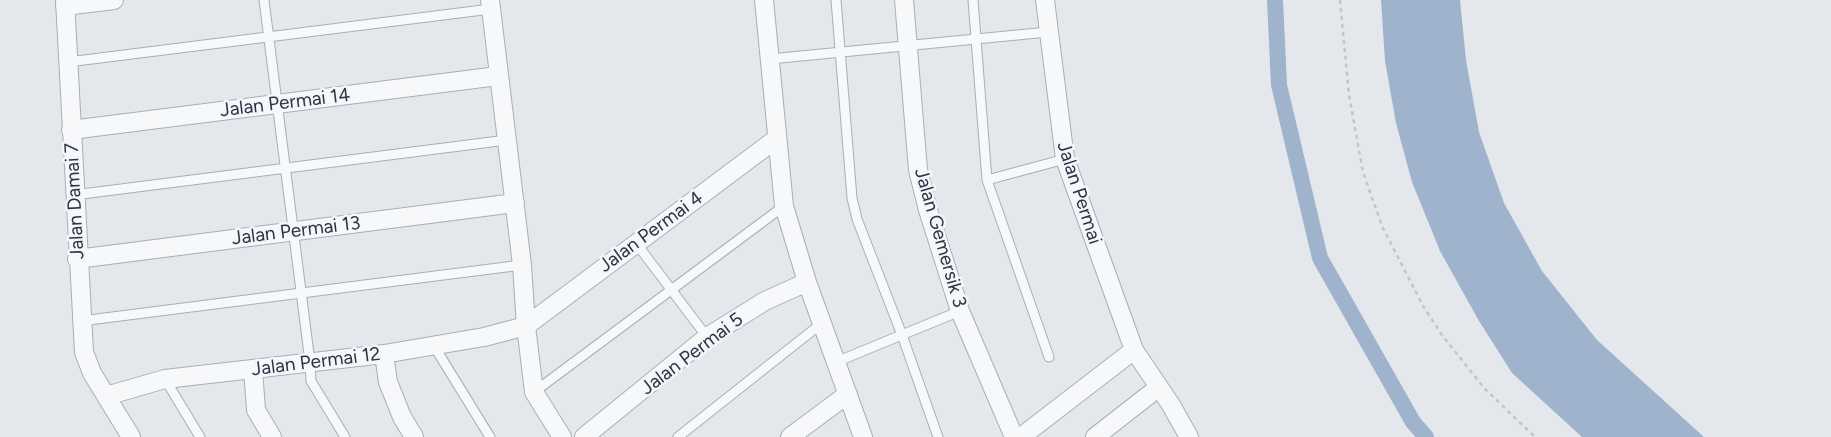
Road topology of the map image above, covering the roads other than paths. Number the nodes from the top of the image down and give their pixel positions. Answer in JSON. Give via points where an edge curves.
{"nodes":[{"id":1,"x":114,"y":0,"type":"edge"},
{"id":2,"x":264,"y":0,"type":"edge"},
{"id":3,"x":764,"y":0,"type":"edge"},
{"id":4,"x":836,"y":0,"type":"edge"},
{"id":5,"x":904,"y":0,"type":"edge"},
{"id":6,"x":973,"y":0,"type":"edge"},
{"id":7,"x":1045,"y":0,"type":"edge"},
{"id":8,"x":65,"y":3,"type":"edge"},
{"id":9,"x":491,"y":4,"type":"edge"},
{"id":10,"x":1048,"y":32,"type":"junction"},
{"id":11,"x":269,"y":36,"type":"junction"},
{"id":12,"x":976,"y":39,"type":"junction"},
{"id":13,"x":907,"y":46,"type":"junction"},
{"id":14,"x":840,"y":52,"type":"junction"},
{"id":15,"x":770,"y":59,"type":"junction"},
{"id":16,"x":68,"y":62,"type":"junction"},
{"id":17,"x":498,"y":76,"type":"junction"},
{"id":18,"x":277,"y":104,"type":"junction"},
{"id":19,"x":71,"y":130,"type":"junction"},
{"id":20,"x":776,"y":138,"type":"junction"},
{"id":21,"x":507,"y":140,"type":"junction"},
{"id":22,"x":1065,"y":159,"type":"junction"},
{"id":23,"x":286,"y":168,"type":"junction"},
{"id":24,"x":987,"y":180,"type":"junction"},
{"id":25,"x":74,"y":195,"type":"junction"},
{"id":26,"x":515,"y":203,"type":"junction"},
{"id":27,"x":784,"y":206,"type":"junction"},
{"id":28,"x":294,"y":231,"type":"junction"},
{"id":29,"x":636,"y":242,"type":"junction"},
{"id":30,"x":78,"y":259,"type":"junction"},
{"id":31,"x":522,"y":265,"type":"junction"},
{"id":32,"x":807,"y":282,"type":"junction"},
{"id":33,"x":672,"y":290,"type":"junction"},
{"id":34,"x":302,"y":293,"type":"junction"},
{"id":35,"x":960,"y":311,"type":"junction"},
{"id":36,"x":81,"y":321,"type":"junction"},
{"id":37,"x":822,"y":323,"type":"junction"},
{"id":38,"x":526,"y":326,"type":"junction"},
{"id":39,"x":902,"y":335,"type":"junction"},
{"id":40,"x":708,"y":337,"type":"junction"},
{"id":41,"x":434,"y":346,"type":"junction"},
{"id":42,"x":1134,"y":350,"type":"junction"},
{"id":43,"x":384,"y":354,"type":"junction"},
{"id":44,"x":1050,"y":358,"type":"dead end"},
{"id":45,"x":310,"y":362,"type":"junction"},
{"id":46,"x":836,"y":362,"type":"junction"},
{"id":47,"x":253,"y":369,"type":"junction"},
{"id":48,"x":166,"y":379,"type":"junction"},
{"id":49,"x":1158,"y":387,"type":"junction"},
{"id":50,"x":534,"y":392,"type":"junction"},
{"id":51,"x":848,"y":394,"type":"junction"},
{"id":52,"x":106,"y":396,"type":"junction"},
{"id":53,"x":1186,"y":436,"type":"edge"},
{"id":54,"x":131,"y":437,"type":"edge"},
{"id":55,"x":200,"y":437,"type":"edge"},
{"id":56,"x":272,"y":437,"type":"edge"},
{"id":57,"x":345,"y":437,"type":"edge"},
{"id":58,"x":414,"y":437,"type":"edge"},
{"id":59,"x":490,"y":437,"type":"edge"},
{"id":60,"x":562,"y":437,"type":"edge"},
{"id":61,"x":584,"y":437,"type":"edge"},
{"id":62,"x":678,"y":437,"type":"edge"},
{"id":63,"x":790,"y":437,"type":"edge"},
{"id":64,"x":863,"y":437,"type":"edge"},
{"id":65,"x":938,"y":437,"type":"edge"},
{"id":66,"x":1014,"y":437,"type":"edge"},
{"id":67,"x":1021,"y":437,"type":"edge"},
{"id":68,"x":1095,"y":437,"type":"edge"}],
"edges":[{"from":1,"to":8,"type":"street"},
{"from":2,"to":11,"type":"lane"},
{"from":3,"to":15,"type":"street"},
{"from":4,"to":14,"type":"lane"},
{"from":5,"to":13,"type":"street","name":"Jalan Gemersik 3"},
{"from":6,"to":12,"type":"lane"},
{"from":7,"to":10,"type":"street","name":"Jalan Permai"},
{"from":8,"to":16,"type":"street","name":"Jalan Damai 7"},
{"from":9,"to":11,"type":"lane"},
{"from":9,"to":17,"type":"street"},
{"from":10,"to":12,"type":"lane"},
{"from":10,"to":22,"type":"street","name":"Jalan Permai"},
{"from":11,"to":16,"type":"lane"},
{"from":11,"to":18,"type":"lane"},
{"from":12,"to":13,"type":"lane"},
{"from":12,"to":24,"type":"lane"},
{"from":13,"to":14,"type":"lane"},
{"from":13,"to":35,"type":"street","name":"Jalan Gemersik 3","via":[[918,170]]},
{"from":14,"to":15,"type":"lane"},
{"from":14,"to":39,"type":"lane","via":[[852,198],[857,219]]},
{"from":15,"to":20,"type":"street"},
{"from":16,"to":19,"type":"street","name":"Jalan Damai 7"},
{"from":17,"to":18,"type":"street","name":"Jalan Permai 14"},
{"from":17,"to":21,"type":"street"},
{"from":18,"to":19,"type":"street","name":"Jalan Permai 14"},
{"from":18,"to":23,"type":"lane"},
{"from":19,"to":25,"type":"street","name":"Jalan Damai 7"},
{"from":20,"to":27,"type":"street"},
{"from":20,"to":29,"type":"street","name":"Jalan Permai 4"},
{"from":21,"to":23,"type":"lane"},
{"from":21,"to":26,"type":"street"},
{"from":22,"to":24,"type":"lane"},
{"from":22,"to":42,"type":"street","name":"Jalan Permai"},
{"from":23,"to":25,"type":"lane"},
{"from":23,"to":28,"type":"lane"},
{"from":24,"to":44,"type":"lane"},
{"from":25,"to":30,"type":"street","name":"Jalan Damai 7"},
{"from":26,"to":28,"type":"street","name":"Jalan Permai 13"},
{"from":26,"to":31,"type":"street"},
{"from":27,"to":32,"type":"street"},
{"from":27,"to":33,"type":"lane"},
{"from":28,"to":30,"type":"street","name":"Jalan Permai 13"},
{"from":28,"to":34,"type":"lane"},
{"from":29,"to":33,"type":"lane"},
{"from":29,"to":38,"type":"street","name":"Jalan Permai 4"},
{"from":30,"to":36,"type":"street","name":"Jalan Damai 7"},
{"from":31,"to":34,"type":"lane"},
{"from":31,"to":38,"type":"street"},
{"from":32,"to":37,"type":"street"},
{"from":32,"to":40,"type":"street","name":"Jalan Permai 5","via":[[765,301]]},
{"from":33,"to":40,"type":"lane"},
{"from":33,"to":50,"type":"lane"},
{"from":34,"to":36,"type":"lane"},
{"from":34,"to":45,"type":"lane"},
{"from":35,"to":39,"type":"lane"},
{"from":35,"to":66,"type":"street","name":"Jalan Gemersik 3"},
{"from":36,"to":52,"type":"street","name":"Jalan Damai 7","via":[[84,352]]},
{"from":37,"to":46,"type":"street"},
{"from":37,"to":62,"type":"lane"},
{"from":38,"to":41,"type":"street","name":"Jalan Permai 12"},
{"from":38,"to":50,"type":"street"},
{"from":39,"to":46,"type":"lane"},
{"from":39,"to":65,"type":"lane"},
{"from":40,"to":61,"type":"street","name":"Jalan Permai 5"},
{"from":41,"to":43,"type":"street","name":"Jalan Permai 12"},
{"from":41,"to":59,"type":"lane"},
{"from":42,"to":49,"type":"street","name":"Jalan Permai"},
{"from":42,"to":67,"type":"street"},
{"from":43,"to":45,"type":"street","name":"Jalan Permai 12"},
{"from":43,"to":58,"type":"street","via":[[388,382]]},
{"from":45,"to":47,"type":"street","name":"Jalan Permai 12"},
{"from":45,"to":57,"type":"lane","via":[[311,381]]},
{"from":46,"to":51,"type":"street"},
{"from":47,"to":48,"type":"street","name":"Jalan Permai 12"},
{"from":47,"to":56,"type":"street","via":[[256,410]]},
{"from":48,"to":52,"type":"street","name":"Jalan Permai 12"},
{"from":48,"to":55,"type":"lane"},
{"from":49,"to":53,"type":"street","name":"Jalan Permai"},
{"from":49,"to":68,"type":"street"},
{"from":50,"to":60,"type":"street"},
{"from":51,"to":63,"type":"street"},
{"from":51,"to":64,"type":"street"},
{"from":52,"to":54,"type":"street","name":"Jalan Damai 7"}]}
